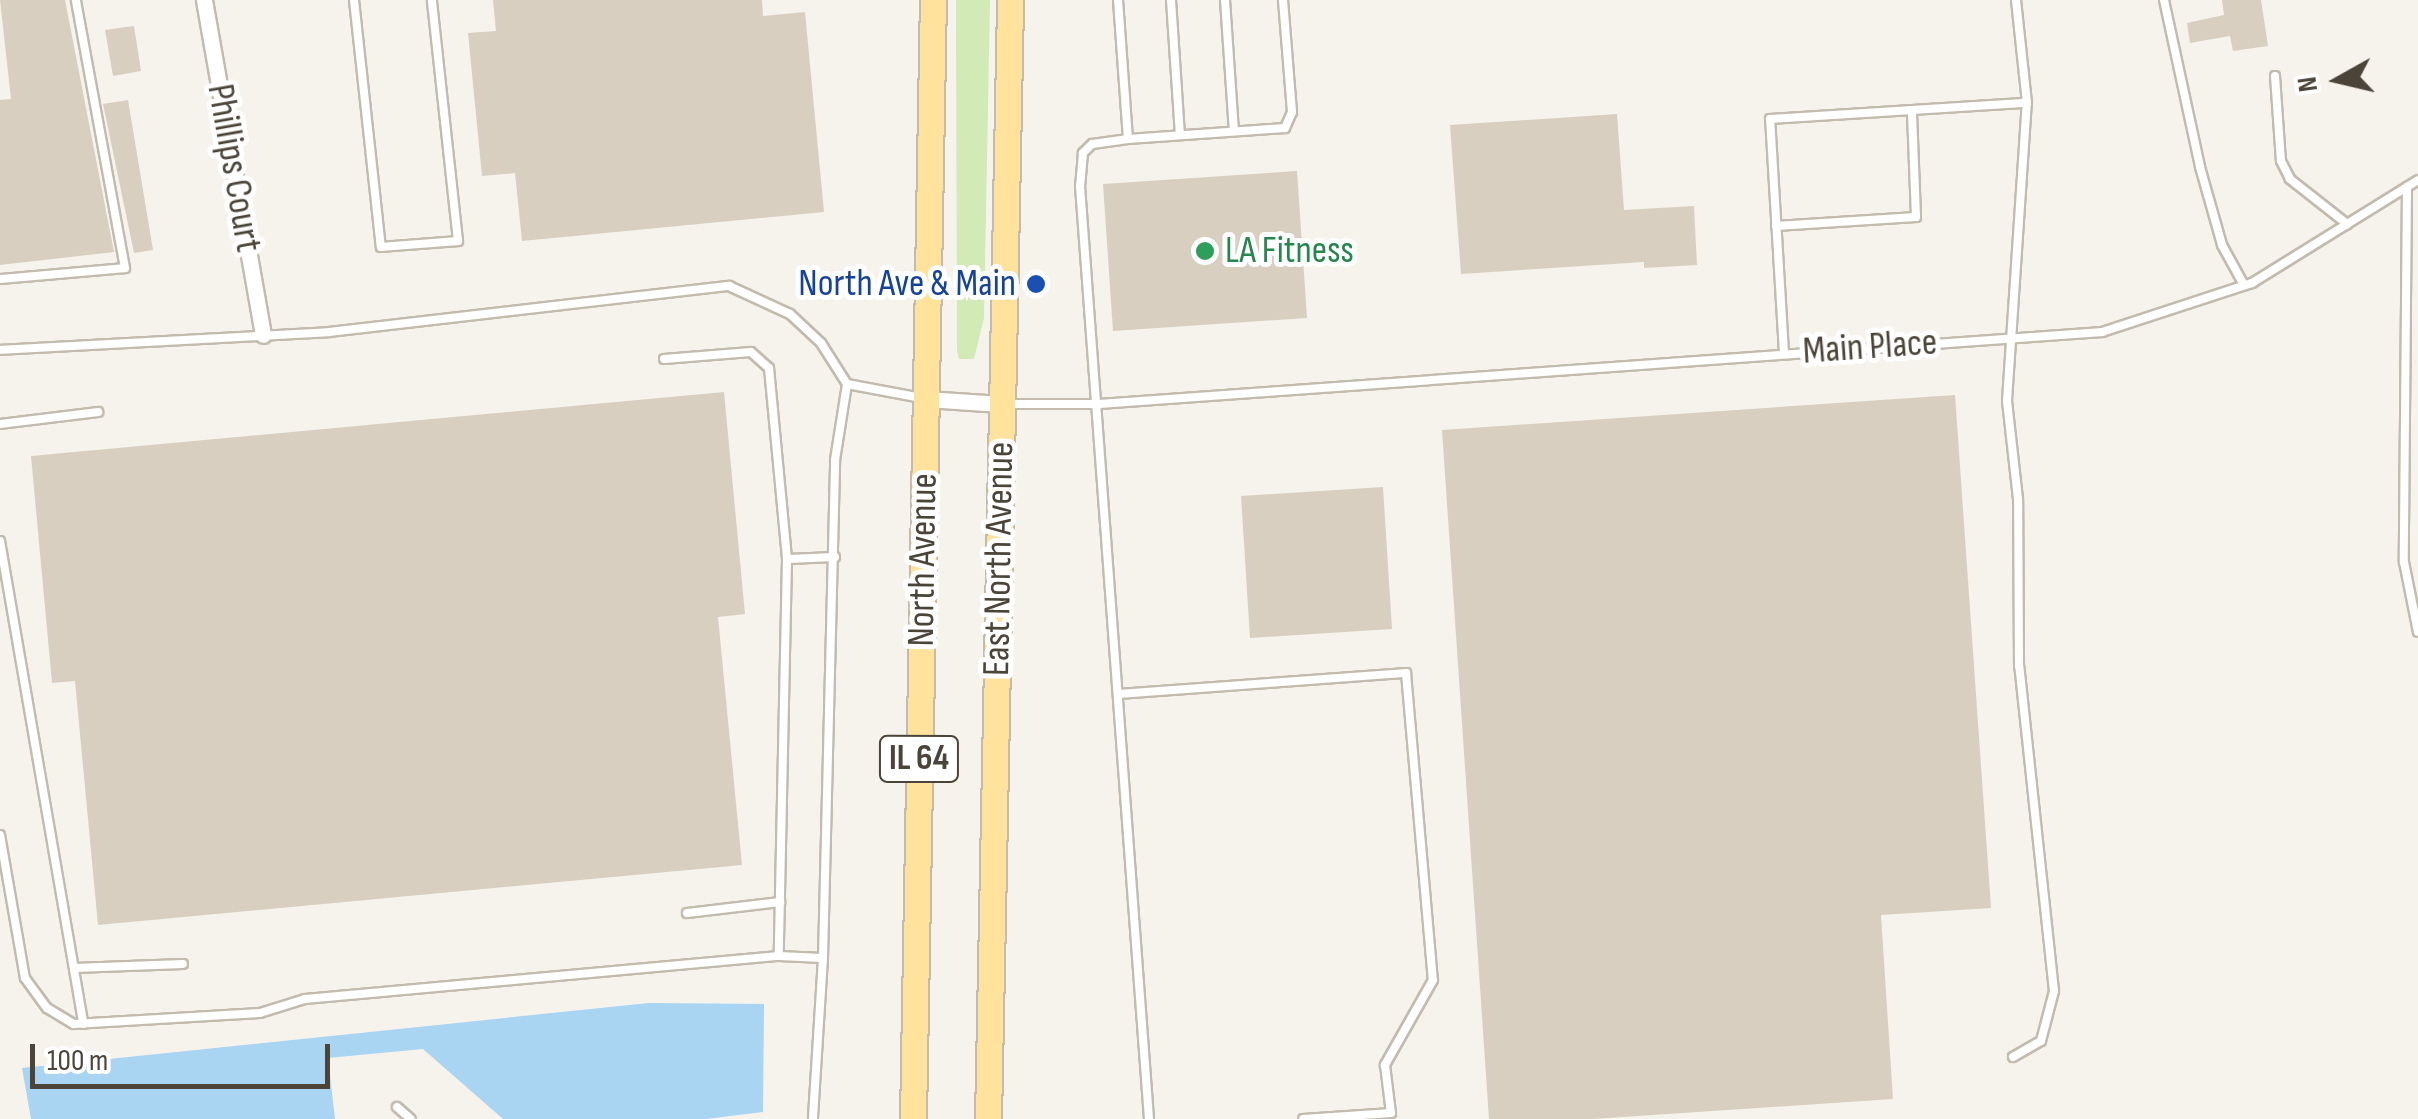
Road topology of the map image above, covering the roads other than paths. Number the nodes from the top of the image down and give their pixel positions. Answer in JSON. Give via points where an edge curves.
{"nodes":[{"id":1,"x":76,"y":0,"type":"edge"},
{"id":2,"x":204,"y":0,"type":"edge"},
{"id":3,"x":354,"y":0,"type":"edge"},
{"id":4,"x":432,"y":0,"type":"edge"},
{"id":5,"x":933,"y":0,"type":"edge"},
{"id":6,"x":1010,"y":0,"type":"edge"},
{"id":7,"x":1118,"y":0,"type":"edge"},
{"id":8,"x":1171,"y":0,"type":"edge"},
{"id":9,"x":1225,"y":0,"type":"edge"},
{"id":10,"x":1283,"y":0,"type":"edge"},
{"id":11,"x":2016,"y":0,"type":"edge"},
{"id":12,"x":2164,"y":0,"type":"edge"},
{"id":13,"x":2275,"y":76,"type":"dead end"},
{"id":14,"x":2027,"y":104,"type":"junction"},
{"id":15,"x":1912,"y":110,"type":"junction"},
{"id":16,"x":1234,"y":131,"type":"junction"},
{"id":17,"x":1180,"y":135,"type":"junction"},
{"id":18,"x":1128,"y":139,"type":"junction"},
{"id":19,"x":2418,"y":180,"type":"edge"},
{"id":20,"x":2407,"y":186,"type":"junction"},
{"id":21,"x":2347,"y":224,"type":"junction"},
{"id":22,"x":1776,"y":226,"type":"junction"},
{"id":23,"x":2406,"y":236,"type":"junction"},
{"id":24,"x":2418,"y":236,"type":"edge"},
{"id":25,"x":0,"y":279,"type":"edge"},
{"id":26,"x":2244,"y":286,"type":"junction"},
{"id":27,"x":263,"y":335,"type":"junction"},
{"id":28,"x":2012,"y":338,"type":"junction"},
{"id":29,"x":0,"y":350,"type":"edge"},
{"id":30,"x":1784,"y":352,"type":"junction"},
{"id":31,"x":664,"y":359,"type":"dead end"},
{"id":32,"x":847,"y":384,"type":"junction"},
{"id":33,"x":926,"y":399,"type":"junction"},
{"id":34,"x":1001,"y":404,"type":"junction"},
{"id":35,"x":1099,"y":404,"type":"junction"},
{"id":36,"x":98,"y":412,"type":"dead end"},
{"id":37,"x":0,"y":424,"type":"edge"},
{"id":38,"x":0,"y":541,"type":"edge"},
{"id":39,"x":835,"y":557,"type":"junction"},
{"id":40,"x":787,"y":559,"type":"junction"},
{"id":41,"x":2418,"y":632,"type":"edge"},
{"id":42,"x":1119,"y":694,"type":"junction"},
{"id":43,"x":0,"y":836,"type":"edge"},
{"id":44,"x":780,"y":902,"type":"junction"},
{"id":45,"x":686,"y":913,"type":"dead end"},
{"id":46,"x":778,"y":956,"type":"junction"},
{"id":47,"x":823,"y":958,"type":"junction"},
{"id":48,"x":183,"y":964,"type":"dead end"},
{"id":49,"x":74,"y":968,"type":"junction"},
{"id":50,"x":83,"y":1024,"type":"junction"},
{"id":51,"x":2013,"y":1057,"type":"dead end"},
{"id":52,"x":397,"y":1107,"type":"dead end"},
{"id":53,"x":412,"y":1119,"type":"edge"},
{"id":54,"x":814,"y":1119,"type":"edge"},
{"id":55,"x":912,"y":1119,"type":"edge"},
{"id":56,"x":988,"y":1119,"type":"edge"},
{"id":57,"x":1149,"y":1119,"type":"edge"},
{"id":58,"x":1304,"y":1119,"type":"edge"}],
"edges":[{"from":1,"to":25,"type":"lane","via":[[125,268]]},
{"from":2,"to":27,"type":"street","name":"Phillips Court"},
{"from":3,"to":4,"type":"lane","via":[[382,247],[458,241]]},
{"from":5,"to":33,"type":"main road","name":"North Avenue","number":"IL 64"},
{"from":6,"to":34,"type":"main road","name":"East North Avenue","number":"IL 64"},
{"from":7,"to":18,"type":"lane"},
{"from":8,"to":17,"type":"lane"},
{"from":9,"to":16,"type":"lane"},
{"from":10,"to":16,"type":"lane","via":[[1292,112],[1285,128]]},
{"from":11,"to":14,"type":"lane"},
{"from":12,"to":26,"type":"lane","via":[[2222,246]]},
{"from":13,"to":21,"type":"lane","via":[[2281,161],[2290,179]]},
{"from":14,"to":15,"type":"lane"},
{"from":14,"to":28,"type":"lane"},
{"from":15,"to":22,"type":"lane","via":[[1916,217]]},
{"from":15,"to":22,"type":"lane","via":[[1770,119]]},
{"from":16,"to":17,"type":"lane"},
{"from":17,"to":18,"type":"lane"},
{"from":18,"to":35,"type":"lane","via":[[1092,144],[1080,168],[1088,336]]},
{"from":19,"to":20,"type":"lane","name":"Main Place"},
{"from":20,"to":21,"type":"lane","name":"Main Place"},
{"from":20,"to":23,"type":"lane"},
{"from":21,"to":26,"type":"lane","name":"Main Place"},
{"from":22,"to":30,"type":"lane"},
{"from":23,"to":24,"type":"lane"},
{"from":23,"to":41,"type":"lane","via":[[2404,562]]},
{"from":26,"to":28,"type":"lane","name":"Main Place","via":[[2102,332]]},
{"from":27,"to":29,"type":"lane"},
{"from":27,"to":32,"type":"lane","via":[[729,286],[790,314],[821,343]]},
{"from":28,"to":30,"type":"lane","name":"Main Place"},
{"from":28,"to":51,"type":"lane","via":[[2007,401],[2018,499],[2019,666],[2032,738],[2054,991],[2041,1041]]},
{"from":30,"to":35,"type":"lane","name":"Main Place"},
{"from":31,"to":40,"type":"lane","via":[[751,352],[769,368]]},
{"from":32,"to":33,"type":"lane"},
{"from":32,"to":39,"type":"lane","via":[[835,460]]},
{"from":33,"to":34,"type":"street"},
{"from":33,"to":55,"type":"main road","name":"North Avenue","number":"IL 64"},
{"from":34,"to":35,"type":"lane","name":"Main Place"},
{"from":34,"to":56,"type":"main road","name":"East North Avenue","number":"IL 64"},
{"from":35,"to":42,"type":"lane"},
{"from":36,"to":37,"type":"lane"},
{"from":38,"to":49,"type":"lane"},
{"from":39,"to":40,"type":"lane"},
{"from":39,"to":47,"type":"lane"},
{"from":40,"to":44,"type":"lane"},
{"from":42,"to":57,"type":"lane"},
{"from":42,"to":58,"type":"lane","via":[[1406,673],[1433,980],[1386,1066],[1392,1113]]},
{"from":43,"to":50,"type":"lane","via":[[25,978],[47,1008]]},
{"from":44,"to":45,"type":"lane"},
{"from":44,"to":46,"type":"lane"},
{"from":46,"to":47,"type":"lane"},
{"from":46,"to":50,"type":"lane","via":[[305,998],[260,1014]]},
{"from":47,"to":54,"type":"lane"},
{"from":48,"to":49,"type":"lane"},
{"from":49,"to":50,"type":"lane"},
{"from":52,"to":53,"type":"lane"}]}
